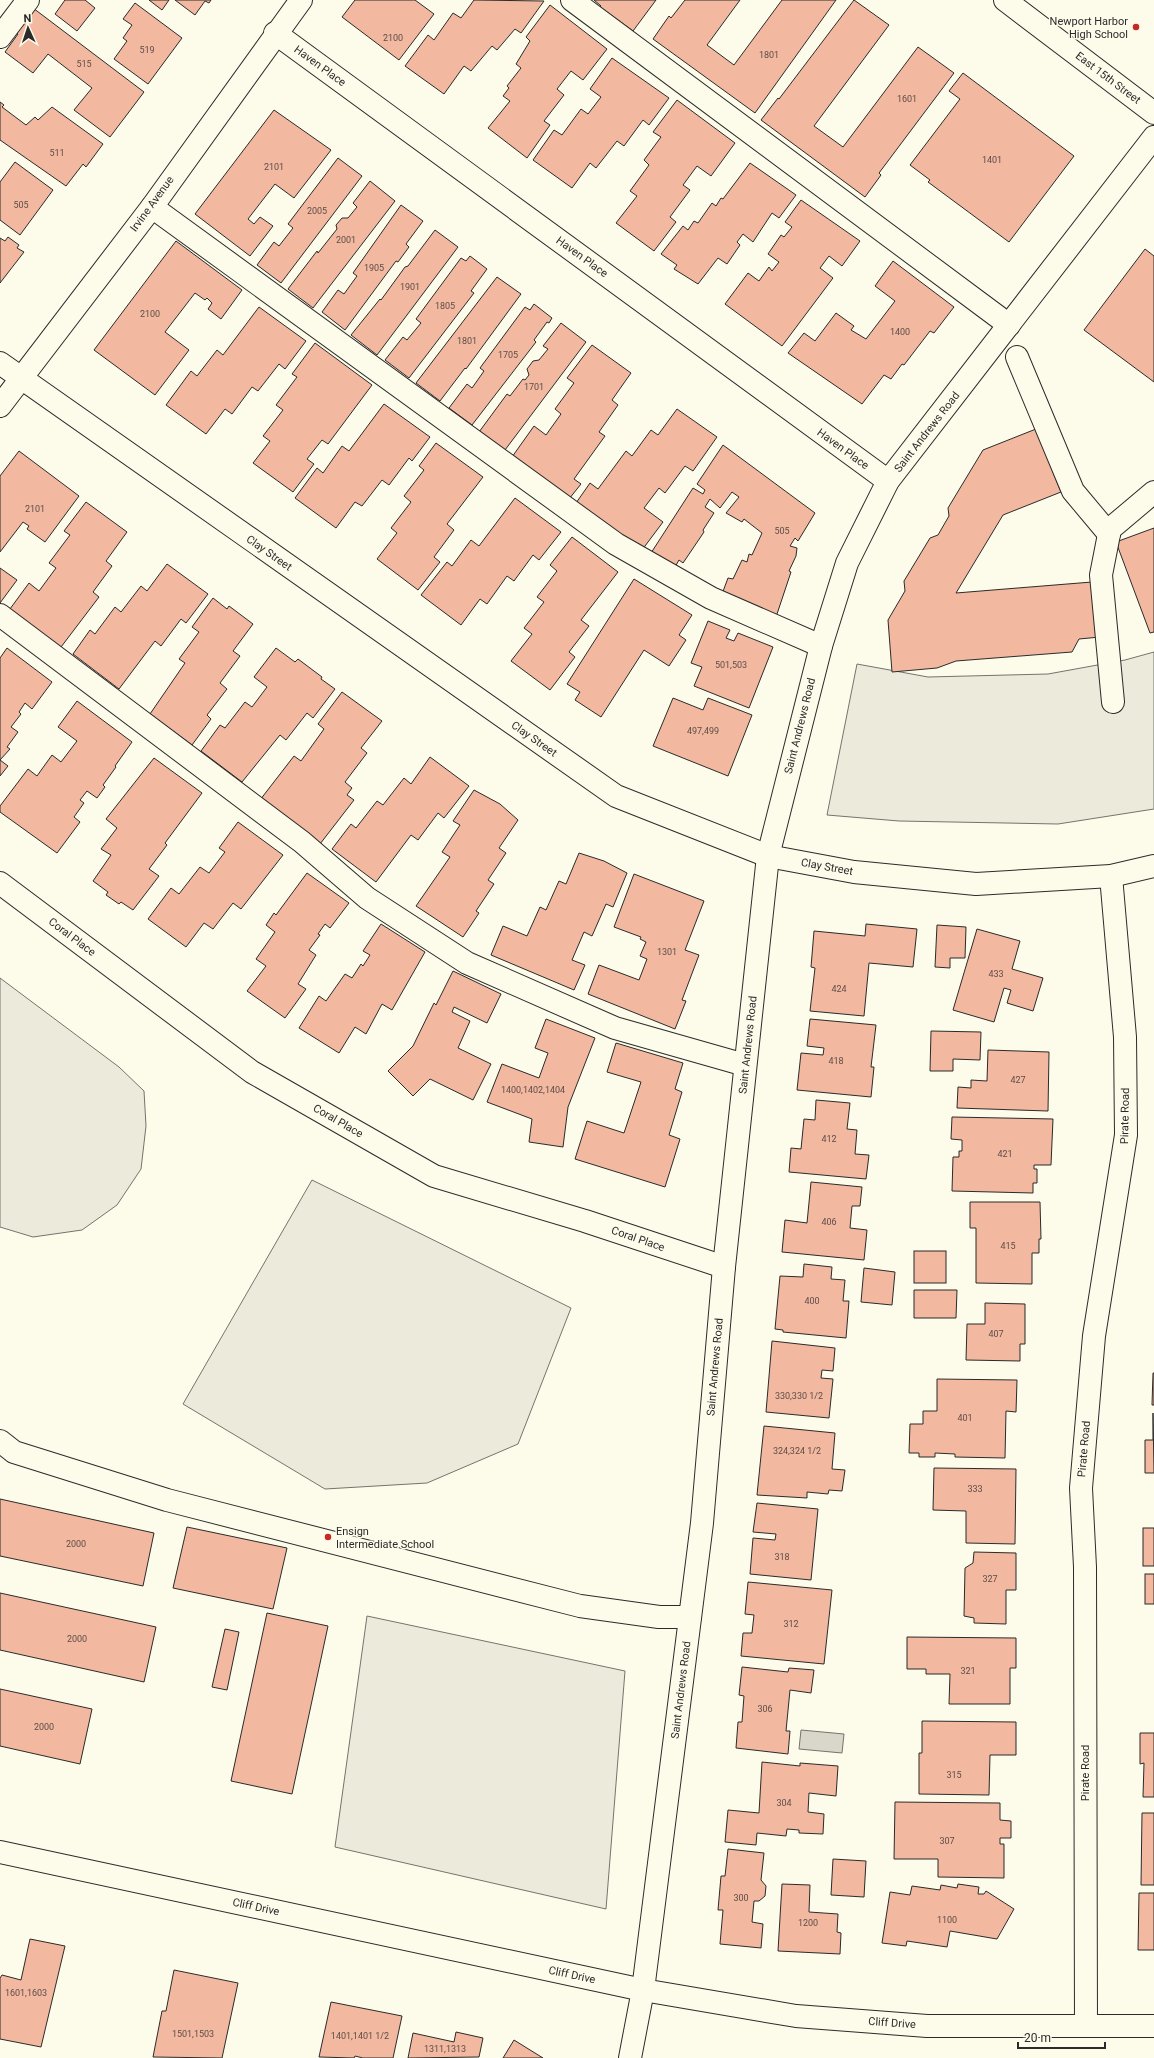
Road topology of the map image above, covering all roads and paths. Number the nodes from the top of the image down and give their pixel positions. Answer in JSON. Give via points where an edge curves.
{"nodes":[{"id":1,"x":28,"y":0,"type":"edge"},
{"id":2,"x":301,"y":0,"type":"edge"},
{"id":3,"x":572,"y":0,"type":"edge"},
{"id":4,"x":1004,"y":0,"type":"edge"},
{"id":5,"x":275,"y":33,"type":"junction"},
{"id":6,"x":0,"y":37,"type":"edge"},
{"id":7,"x":1154,"y":113,"type":"edge"},
{"id":8,"x":1154,"y":137,"type":"edge"},
{"id":9,"x":152,"y":207,"type":"junction"},
{"id":10,"x":1009,"y":325,"type":"junction"},
{"id":11,"x":1017,"y":357,"type":"dead end"},
{"id":12,"x":0,"y":363,"type":"edge"},
{"id":13,"x":20,"y":378,"type":"junction"},
{"id":14,"x":0,"y":406,"type":"edge"},
{"id":15,"x":888,"y":482,"type":"junction"},
{"id":16,"x":1154,"y":492,"type":"edge"},
{"id":17,"x":1109,"y":534,"type":"junction"},
{"id":18,"x":0,"y":615,"type":"edge"},
{"id":19,"x":821,"y":646,"type":"junction"},
{"id":20,"x":1113,"y":702,"type":"dead end"},
{"id":21,"x":768,"y":856,"type":"junction"},
{"id":22,"x":1154,"y":866,"type":"edge"},
{"id":23,"x":1111,"y":876,"type":"junction"},
{"id":24,"x":0,"y":883,"type":"edge"},
{"id":25,"x":746,"y":1065,"type":"junction"},
{"id":26,"x":724,"y":1268,"type":"junction"},
{"id":27,"x":0,"y":1442,"type":"edge"},
{"id":28,"x":690,"y":1617,"type":"junction"},
{"id":29,"x":0,"y":1852,"type":"edge"},
{"id":30,"x":643,"y":1990,"type":"junction"},
{"id":31,"x":1086,"y":2026,"type":"junction"},
{"id":32,"x":1154,"y":2026,"type":"edge"},
{"id":33,"x":630,"y":2058,"type":"edge"}],
"edges":[{"from":1,"to":6,"type":"street"},
{"from":2,"to":5,"type":"street","name":"Irvine Avenue"},
{"from":3,"to":10,"type":"street"},
{"from":4,"to":7,"type":"street","name":"East 15th Street"},
{"from":5,"to":9,"type":"street","name":"Irvine Avenue"},
{"from":5,"to":15,"type":"street","name":"Haven Place"},
{"from":8,"to":10,"type":"street","name":"Saint Andrews Road"},
{"from":9,"to":13,"type":"street","name":"Irvine Avenue"},
{"from":9,"to":19,"type":"street","via":[[616,544],[711,598]]},
{"from":10,"to":15,"type":"street","name":"Saint Andrews Road"},
{"from":11,"to":17,"type":"street","via":[[1073,491]]},
{"from":12,"to":13,"type":"street","name":"Clay Street"},
{"from":13,"to":14,"type":"street","name":"Irvine Avenue"},
{"from":13,"to":21,"type":"street","name":"Clay Street","via":[[616,796]]},
{"from":15,"to":19,"type":"street","name":"Saint Andrews Road","via":[[848,563]]},
{"from":16,"to":17,"type":"street","via":[[1110,529]]},
{"from":17,"to":20,"type":"street","via":[[1101,575]]},
{"from":18,"to":25,"type":"street","via":[[302,842],[367,898],[467,963],[615,1028]]},
{"from":19,"to":21,"type":"street","name":"Saint Andrews Road"},
{"from":21,"to":23,"type":"street","name":"Clay Street","via":[[854,872],[976,884]]},
{"from":21,"to":25,"type":"street","name":"Saint Andrews Road"},
{"from":22,"to":23,"type":"street","name":"Clay Street"},
{"from":23,"to":31,"type":"street","name":"Pirate Road","via":[[1125,1037],[1126,1134],[1094,1336],[1081,1488],[1085,1567]]},
{"from":24,"to":26,"type":"street","name":"Coral Place","via":[[252,1072],[434,1176],[585,1221]]},
{"from":25,"to":26,"type":"street","name":"Saint Andrews Road"},
{"from":26,"to":28,"type":"street","name":"Saint Andrews Road","via":[[702,1523]]},
{"from":27,"to":28,"type":"street","via":[[14,1452],[168,1500],[580,1606],[659,1617]]},
{"from":28,"to":30,"type":"street","name":"Saint Andrews Road"},
{"from":29,"to":30,"type":"street","name":"Cliff Drive"},
{"from":30,"to":31,"type":"street","name":"Cliff Drive","via":[[796,2016],[927,2026]]},
{"from":30,"to":33,"type":"street","name":"Saint Andrews Road"},
{"from":31,"to":32,"type":"street","name":"Cliff Drive"}]}
